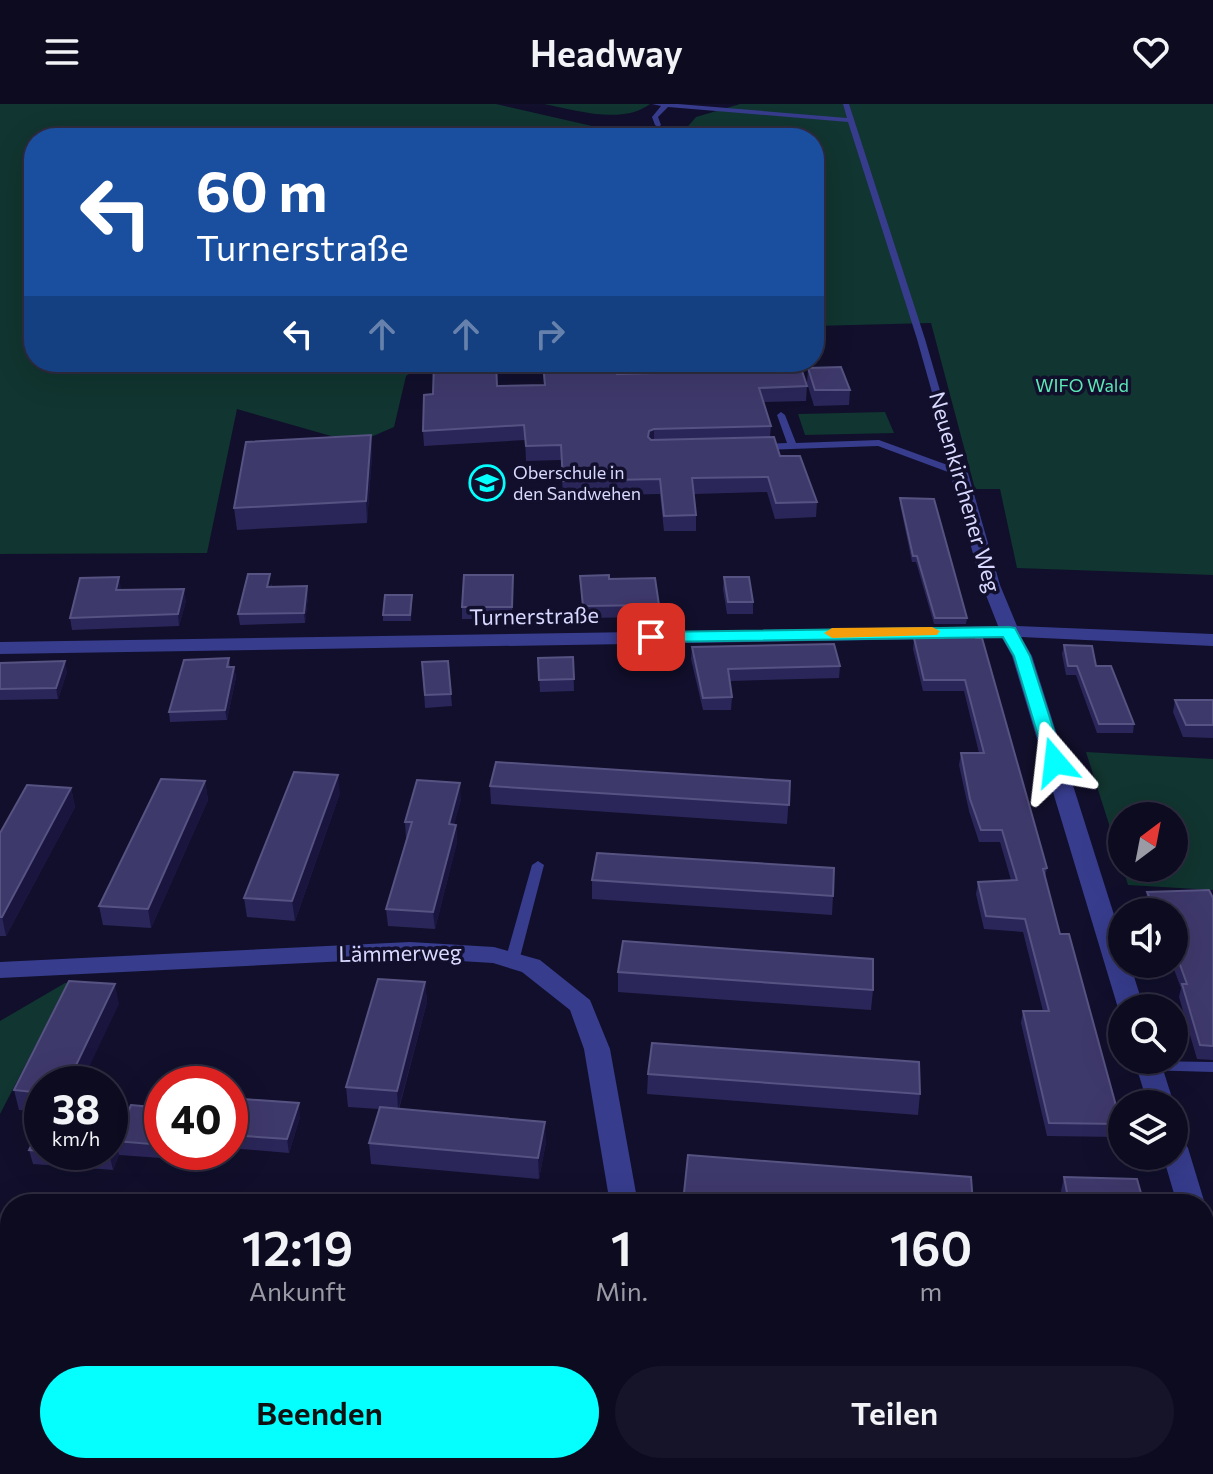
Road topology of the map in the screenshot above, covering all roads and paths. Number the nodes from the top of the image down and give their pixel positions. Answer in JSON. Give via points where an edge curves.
{"nodes":[{"id":1,"x":655,"y":104,"type":"edge"},
{"id":2,"x":846,"y":104,"type":"edge"},
{"id":3,"x":666,"y":105,"type":"edge"},
{"id":4,"x":851,"y":120,"type":"junction"},
{"id":5,"x":658,"y":125,"type":"dead end"},
{"id":6,"x":781,"y":415,"type":"dead end"},
{"id":7,"x":792,"y":446,"type":"junction"},
{"id":8,"x":746,"y":447,"type":"edge"},
{"id":9,"x":959,"y":473,"type":"junction"},
{"id":10,"x":1009,"y":632,"type":"junction"},
{"id":11,"x":1213,"y":640,"type":"edge"},
{"id":12,"x":0,"y":648,"type":"edge"},
{"id":13,"x":538,"y":865,"type":"dead end"},
{"id":14,"x":512,"y":961,"type":"junction"},
{"id":15,"x":0,"y":970,"type":"edge"},
{"id":16,"x":1127,"y":994,"type":"edge"},
{"id":17,"x":1188,"y":1065,"type":"edge"},
{"id":18,"x":1213,"y":1067,"type":"edge"},
{"id":19,"x":1181,"y":1170,"type":"edge"},
{"id":20,"x":622,"y":1194,"type":"edge"},
{"id":21,"x":1188,"y":1194,"type":"edge"}],
"edges":[{"from":1,"to":3,"type":"lane"},
{"from":2,"to":4,"type":"lane","name":"Neuenkirchener Weg"},
{"from":3,"to":4,"type":"lane"},
{"from":3,"to":5,"type":"lane","via":[[655,117]]},
{"from":4,"to":9,"type":"lane","name":"Neuenkirchener Weg"},
{"from":6,"to":7,"type":"lane"},
{"from":7,"to":8,"type":"lane"},
{"from":7,"to":9,"type":"lane","via":[[879,443]]},
{"from":9,"to":10,"type":"street","name":"Neuenkirchener Weg"},
{"from":10,"to":11,"type":"street","name":"Turnerstraße"},
{"from":10,"to":12,"type":"street","name":"Turnerstraße"},
{"from":10,"to":16,"type":"street","name":"Neuenkirchener Weg","via":[[1022,656]]},
{"from":13,"to":14,"type":"lane"},
{"from":14,"to":15,"type":"street","name":"Lämmerweg","via":[[455,950],[410,950]]},
{"from":14,"to":20,"type":"street","name":"Lämmerweg","via":[[531,966],[581,1006],[597,1049]]},
{"from":17,"to":18,"type":"lane"},
{"from":19,"to":21,"type":"street"}]}
